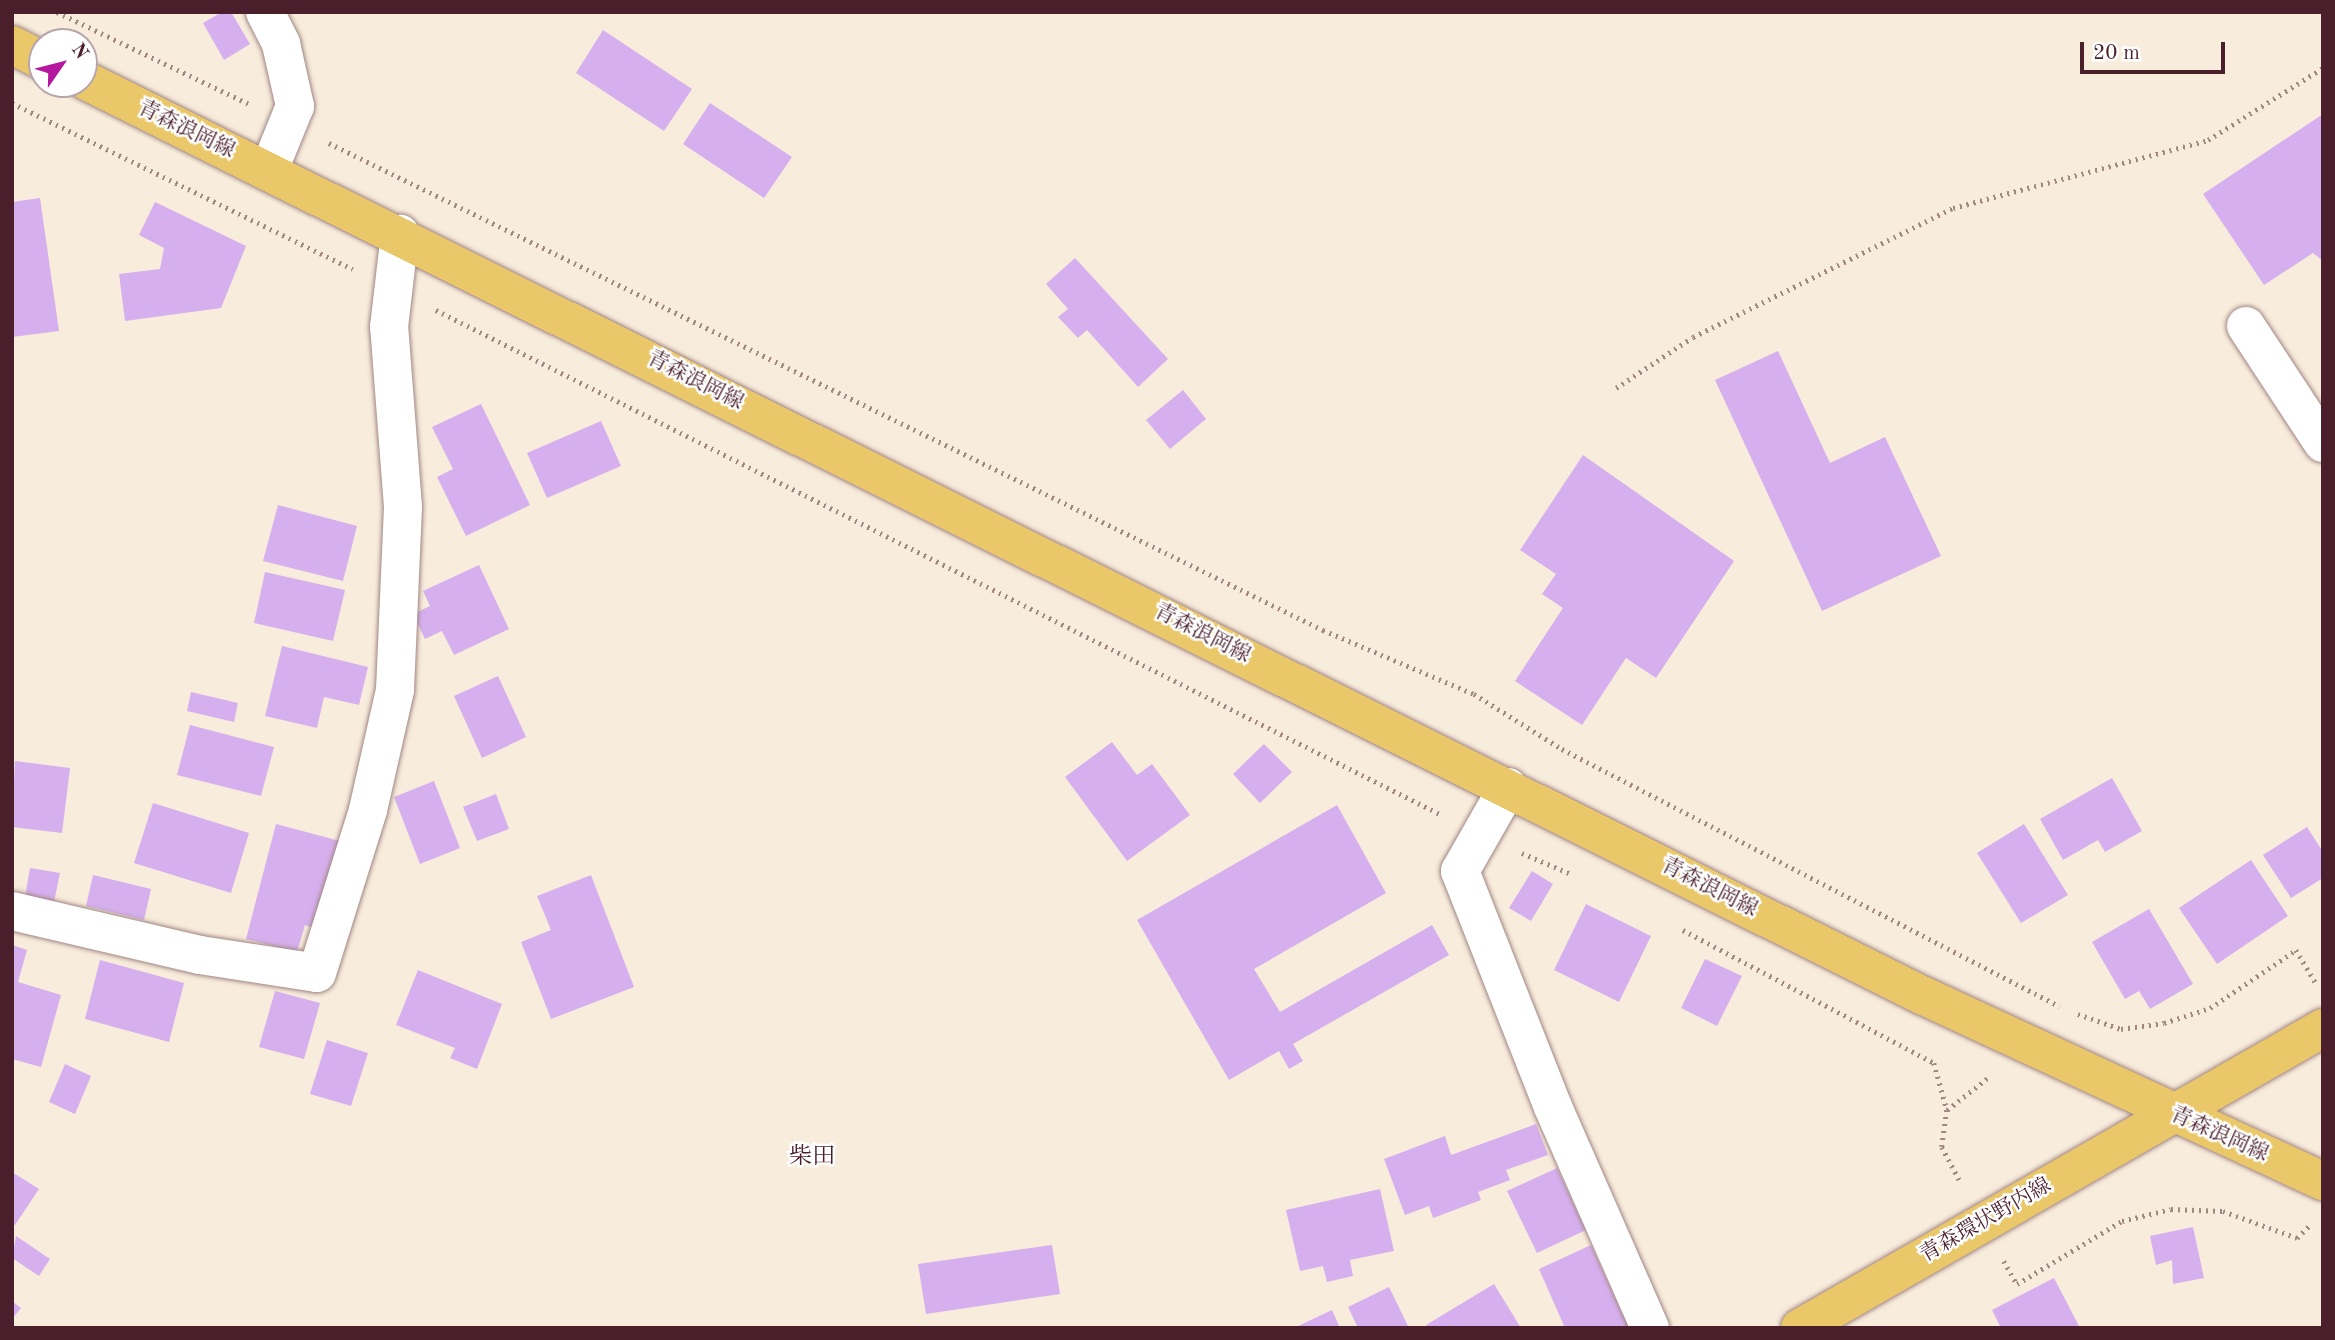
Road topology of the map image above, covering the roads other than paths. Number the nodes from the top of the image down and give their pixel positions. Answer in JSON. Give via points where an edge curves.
{"nodes":[{"id":1,"x":265,"y":12,"type":"edge"},
{"id":2,"x":12,"y":46,"type":"edge"},
{"id":3,"x":28,"y":53,"type":"edge"},
{"id":4,"x":98,"y":87,"type":"edge"},
{"id":5,"x":269,"y":170,"type":"junction"},
{"id":6,"x":400,"y":233,"type":"junction"},
{"id":7,"x":2246,"y":326,"type":"dead end"},
{"id":8,"x":2323,"y":443,"type":"edge"},
{"id":9,"x":1507,"y":787,"type":"junction"},
{"id":10,"x":12,"y":911,"type":"edge"},
{"id":11,"x":2323,"y":1027,"type":"edge"},
{"id":12,"x":2171,"y":1114,"type":"junction"},
{"id":13,"x":2323,"y":1181,"type":"edge"},
{"id":14,"x":1650,"y":1328,"type":"edge"},
{"id":15,"x":1800,"y":1328,"type":"edge"}],
"edges":[{"from":1,"to":5,"type":"street","via":[[281,44],[295,106]]},
{"from":2,"to":3,"type":"main road"},
{"from":4,"to":5,"type":"main road","name":"青森浪岡線"},
{"from":5,"to":6,"type":"main road","name":"青森浪岡線"},
{"from":6,"to":9,"type":"main road","name":"青森浪岡線"},
{"from":6,"to":10,"type":"street","via":[[389,327],[403,507],[394,690],[368,810],[317,973],[200,955]]},
{"from":7,"to":8,"type":"street"},
{"from":9,"to":12,"type":"main road","name":"青森浪岡線"},
{"from":9,"to":14,"type":"street","via":[[1460,871],[1553,1107]]},
{"from":11,"to":12,"type":"main road","name":"青森環状野内線"},
{"from":12,"to":13,"type":"main road","name":"青森浪岡線"},
{"from":12,"to":15,"type":"main road","name":"青森環状野内線"}]}
